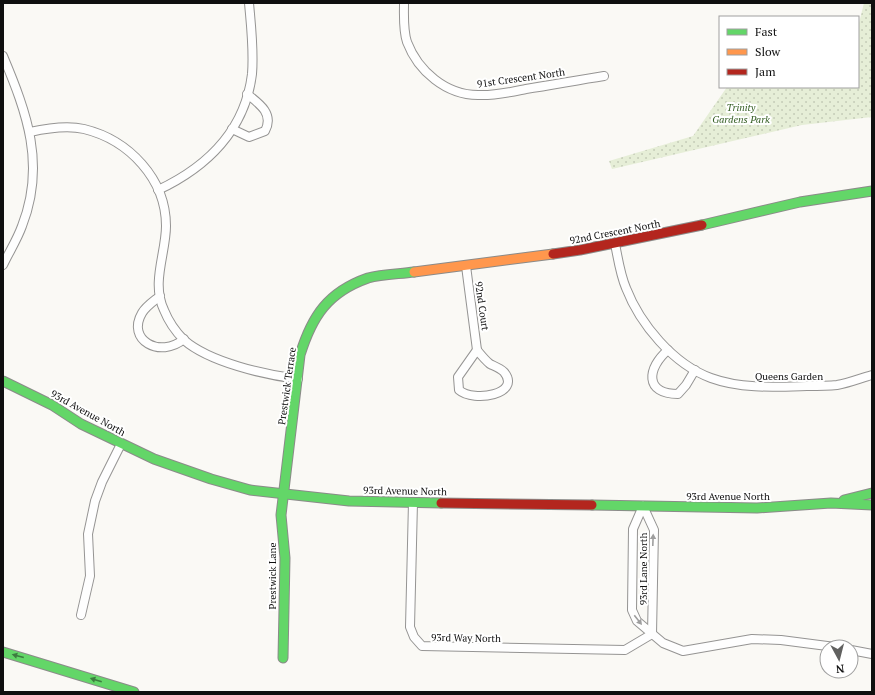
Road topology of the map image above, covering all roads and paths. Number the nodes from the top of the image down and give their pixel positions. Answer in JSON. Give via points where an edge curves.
{"nodes":[{"id":1,"x":249,"y":3,"type":"edge"},
{"id":2,"x":404,"y":3,"type":"edge"},
{"id":3,"x":3,"y":56,"type":"edge"},
{"id":4,"x":604,"y":76,"type":"dead end"},
{"id":5,"x":247,"y":94,"type":"junction"},
{"id":6,"x":232,"y":129,"type":"junction"},
{"id":7,"x":30,"y":132,"type":"junction"},
{"id":8,"x":158,"y":190,"type":"junction"},
{"id":9,"x":872,"y":191,"type":"edge"},
{"id":10,"x":615,"y":244,"type":"junction"},
{"id":11,"x":3,"y":264,"type":"edge"},
{"id":12,"x":466,"y":266,"type":"junction"},
{"id":13,"x":360,"y":281,"type":"joint"},
{"id":14,"x":160,"y":296,"type":"junction"},
{"id":15,"x":184,"y":339,"type":"junction"},
{"id":16,"x":477,"y":350,"type":"junction"},
{"id":17,"x":668,"y":350,"type":"junction"},
{"id":18,"x":695,"y":370,"type":"junction"},
{"id":19,"x":872,"y":375,"type":"edge"},
{"id":20,"x":298,"y":379,"type":"junction"},
{"id":21,"x":3,"y":381,"type":"edge"},
{"id":22,"x":122,"y":444,"type":"junction"},
{"id":23,"x":872,"y":493,"type":"edge"},
{"id":24,"x":284,"y":495,"type":"junction"},
{"id":25,"x":413,"y":502,"type":"junction"},
{"id":26,"x":831,"y":503,"type":"junction"},
{"id":27,"x":872,"y":505,"type":"edge"},
{"id":28,"x":643,"y":506,"type":"junction"},
{"id":29,"x":81,"y":615,"type":"dead end"},
{"id":30,"x":652,"y":634,"type":"junction"},
{"id":31,"x":819,"y":645,"type":"edge"},
{"id":32,"x":3,"y":652,"type":"edge"},
{"id":33,"x":859,"y":652,"type":"edge"},
{"id":34,"x":872,"y":654,"type":"edge"},
{"id":35,"x":283,"y":658,"type":"dead end"},
{"id":36,"x":134,"y":692,"type":"edge"}],
"edges":[{"from":1,"to":5,"type":"street","via":[[253,54]]},
{"from":2,"to":4,"type":"street","name":"91st Crescent North","via":[[407,41],[415,58],[426,73],[459,92],[478,96]]},
{"from":3,"to":7,"type":"street","via":[[18,92]]},
{"from":5,"to":6,"type":"street"},
{"from":5,"to":6,"type":"street","via":[[265,110],[268,125],[265,132],[249,137]]},
{"from":6,"to":8,"type":"street","via":[[212,155],[197,168]]},
{"from":7,"to":8,"type":"street","via":[[63,127],[84,129],[102,135],[121,144],[136,157],[149,172]]},
{"from":7,"to":11,"type":"street","via":[[34,156],[30,204],[22,227]]},
{"from":8,"to":14,"type":"street","via":[[166,224],[159,272]]},
{"from":9,"to":10,"type":"main road","name":"92nd Crescent North","via":[[774,207]]},
{"from":10,"to":12,"type":"main road","name":"92nd Crescent North"},
{"from":10,"to":17,"type":"street","name":"Queens Garden","via":[[625,287],[636,309],[649,329]]},
{"from":12,"to":13,"type":"main road","name":"92nd Crescent North","via":[[378,276]]},
{"from":12,"to":16,"type":"street","name":"92nd Court"},
{"from":13,"to":20,"type":"main road","name":"Prestwick Terrace","via":[[326,303],[314,319],[302,349]]},
{"from":14,"to":15,"type":"street","via":[[169,320]]},
{"from":14,"to":15,"type":"street","via":[[142,312],[138,323],[141,337],[158,348],[173,346]]},
{"from":15,"to":20,"type":"street","via":[[194,347],[249,369]]},
{"from":16,"to":16,"type":"street","via":[[458,376],[459,390],[465,395],[472,396],[500,393],[505,388],[507,380],[504,372],[488,363]]},
{"from":17,"to":18,"type":"street","name":"Queens Garden"},
{"from":17,"to":18,"type":"street","via":[[657,360],[651,375],[660,391],[678,394]]},
{"from":18,"to":19,"type":"street","name":"Queens Garden","via":[[710,378],[728,382],[776,387],[838,385]]},
{"from":20,"to":24,"type":"main road","name":"Prestwick Terrace"},
{"from":21,"to":22,"type":"main road","name":"93rd Avenue North"},
{"from":22,"to":24,"type":"main road","name":"93rd Avenue North","via":[[154,459],[211,479],[250,490]]},
{"from":22,"to":29,"type":"street","via":[[94,501],[88,534],[90,576]]},
{"from":23,"to":26,"type":"main road","name":"93rd Avenue North"},
{"from":24,"to":25,"type":"main road","name":"93rd Avenue North","via":[[349,501]]},
{"from":24,"to":35,"type":"main road","name":"Prestwick Lane","via":[[281,514],[285,558]]},
{"from":25,"to":28,"type":"main road","name":"93rd Avenue North"},
{"from":25,"to":30,"type":"street","name":"93rd Way North","via":[[410,627],[422,646],[625,650]]},
{"from":26,"to":27,"type":"main road","name":"93rd Avenue North"},
{"from":26,"to":28,"type":"main road","name":"93rd Avenue North","via":[[757,508]]},
{"from":30,"to":28,"type":"street","name":"93rd Lane North","one_way":true,"via":[[654,530]]},
{"from":28,"to":30,"type":"street","name":"93rd Lane North","one_way":true,"via":[[633,529],[632,610],[637,621]]},
{"from":30,"to":31,"type":"street","name":"93rd Lane North","via":[[663,644],[683,651],[752,639]]},
{"from":36,"to":32,"type":"main road","one_way":true},
{"from":33,"to":34,"type":"street"}]}
